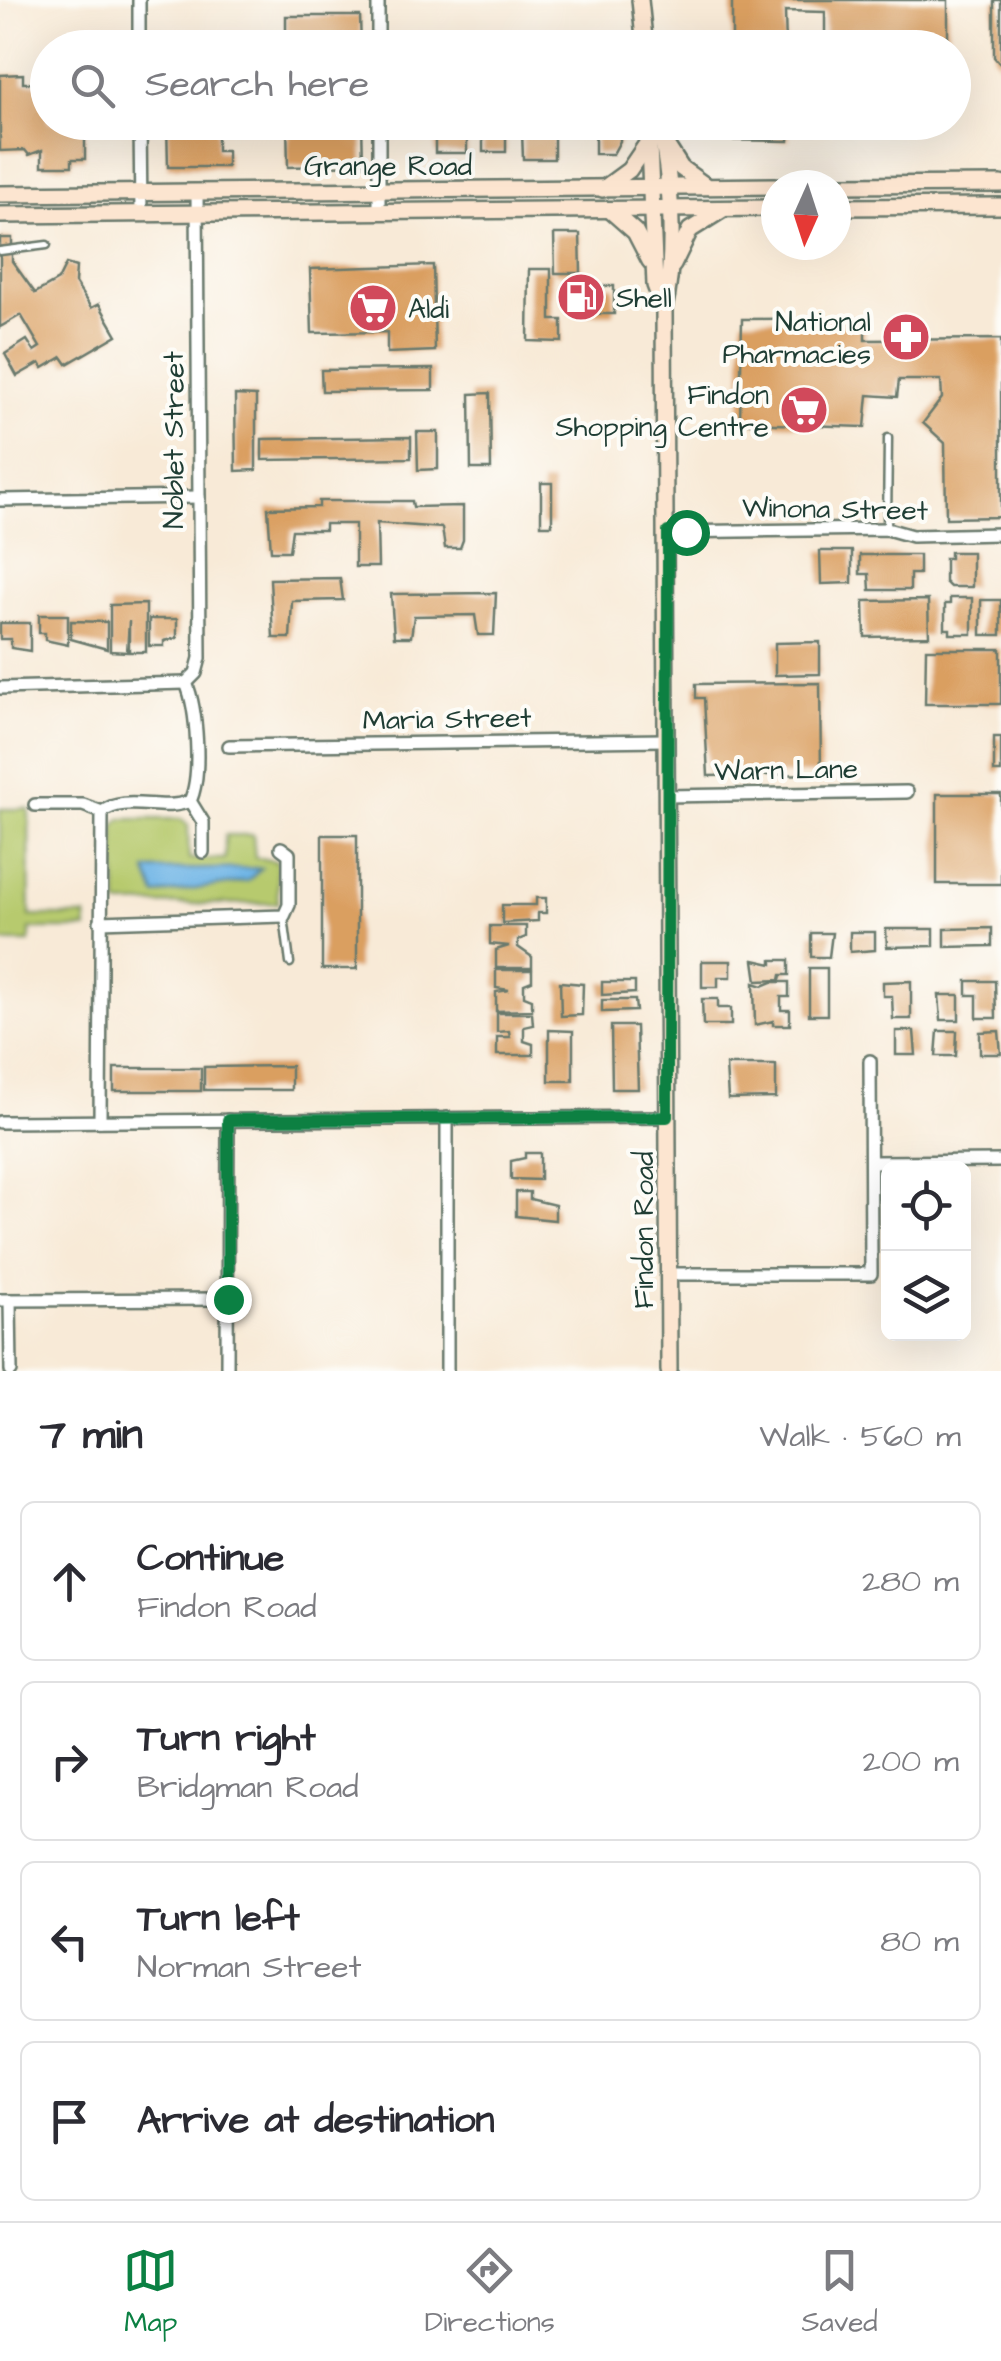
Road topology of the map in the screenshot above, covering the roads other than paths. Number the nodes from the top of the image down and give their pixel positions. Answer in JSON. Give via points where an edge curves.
{"nodes":[{"id":1,"x":139,"y":0,"type":"edge"},
{"id":2,"x":378,"y":0,"type":"edge"},
{"id":3,"x":640,"y":0,"type":"edge"},
{"id":4,"x":140,"y":30,"type":"edge"},
{"id":5,"x":378,"y":30,"type":"edge"},
{"id":6,"x":643,"y":30,"type":"edge"},
{"id":7,"x":140,"y":140,"type":"edge"},
{"id":8,"x":379,"y":140,"type":"edge"},
{"id":9,"x":646,"y":140,"type":"edge"},
{"id":10,"x":662,"y":140,"type":"edge"},
{"id":11,"x":666,"y":140,"type":"edge"},
{"id":12,"x":646,"y":145,"type":"junction"},
{"id":13,"x":969,"y":184,"type":"junction"},
{"id":14,"x":997,"y":184,"type":"edge"},
{"id":15,"x":851,"y":185,"type":"edge"},
{"id":16,"x":706,"y":186,"type":"junction"},
{"id":17,"x":761,"y":186,"type":"edge"},
{"id":18,"x":649,"y":187,"type":"junction"},
{"id":19,"x":667,"y":187,"type":"junction"},
{"id":20,"x":603,"y":189,"type":"junction"},
{"id":21,"x":380,"y":190,"type":"junction"},
{"id":22,"x":140,"y":192,"type":"junction"},
{"id":23,"x":197,"y":192,"type":"junction"},
{"id":24,"x":82,"y":193,"type":"junction"},
{"id":25,"x":0,"y":194,"type":"edge"},
{"id":26,"x":976,"y":206,"type":"junction"},
{"id":27,"x":1001,"y":206,"type":"edge"},
{"id":28,"x":851,"y":207,"type":"edge"},
{"id":29,"x":724,"y":208,"type":"junction"},
{"id":30,"x":761,"y":208,"type":"edge"},
{"id":31,"x":659,"y":209,"type":"junction"},
{"id":32,"x":609,"y":210,"type":"junction"},
{"id":33,"x":379,"y":213,"type":"junction"},
{"id":34,"x":82,"y":214,"type":"junction"},
{"id":35,"x":140,"y":214,"type":"junction"},
{"id":36,"x":197,"y":214,"type":"junction"},
{"id":37,"x":0,"y":215,"type":"edge"},
{"id":38,"x":47,"y":245,"type":"dead end"},
{"id":39,"x":0,"y":251,"type":"edge"},
{"id":40,"x":662,"y":272,"type":"junction"},
{"id":41,"x":888,"y":438,"type":"dead end"},
{"id":42,"x":199,"y":496,"type":"junction"},
{"id":43,"x":0,"y":500,"type":"edge"},
{"id":44,"x":887,"y":530,"type":"junction"},
{"id":45,"x":668,"y":532,"type":"junction"},
{"id":46,"x":1001,"y":534,"type":"edge"},
{"id":47,"x":186,"y":683,"type":"junction"},
{"id":48,"x":0,"y":688,"type":"edge"},
{"id":49,"x":665,"y":740,"type":"junction"},
{"id":50,"x":230,"y":746,"type":"dead end"},
{"id":51,"x":907,"y":792,"type":"dead end"},
{"id":52,"x":665,"y":796,"type":"junction"},
{"id":53,"x":190,"y":801,"type":"junction"},
{"id":54,"x":35,"y":805,"type":"dead end"},
{"id":55,"x":102,"y":812,"type":"junction"},
{"id":56,"x":281,"y":848,"type":"dead end"},
{"id":57,"x":204,"y":852,"type":"dead end"},
{"id":58,"x":284,"y":916,"type":"junction"},
{"id":59,"x":100,"y":922,"type":"junction"},
{"id":60,"x":290,"y":963,"type":"dead end"},
{"id":61,"x":870,"y":1061,"type":"dead end"},
{"id":62,"x":667,"y":1117,"type":"junction"},
{"id":63,"x":447,"y":1118,"type":"junction"},
{"id":64,"x":228,"y":1120,"type":"junction"},
{"id":65,"x":100,"y":1121,"type":"junction"},
{"id":66,"x":0,"y":1122,"type":"edge"},
{"id":67,"x":870,"y":1162,"type":"junction"},
{"id":68,"x":1001,"y":1162,"type":"edge"},
{"id":69,"x":668,"y":1274,"type":"junction"},
{"id":70,"x":228,"y":1299,"type":"junction"},
{"id":71,"x":5,"y":1300,"type":"edge"},
{"id":72,"x":12,"y":1371,"type":"edge"},
{"id":73,"x":227,"y":1371,"type":"edge"},
{"id":74,"x":447,"y":1371,"type":"edge"},
{"id":75,"x":669,"y":1371,"type":"edge"}],
"edges":[{"from":1,"to":4,"type":"street"},
{"from":2,"to":5,"type":"street"},
{"from":3,"to":6,"type":"main road"},
{"from":7,"to":22,"type":"street"},
{"from":8,"to":21,"type":"street"},
{"from":9,"to":12,"type":"main road","name":"Findon Road"},
{"from":10,"to":19,"type":"main road","name":"Findon Road"},
{"from":11,"to":16,"type":"main road","via":[[681,168]]},
{"from":12,"to":18,"type":"main road","name":"Findon Road"},
{"from":12,"to":20,"type":"main road"},
{"from":13,"to":14,"type":"main road"},
{"from":13,"to":15,"type":"main road"},
{"from":13,"to":26,"type":"main road"},
{"from":14,"to":26,"type":"main road"},
{"from":16,"to":17,"type":"main road","name":"Grange Road"},
{"from":16,"to":19,"type":"main road","name":"Grange Road"},
{"from":18,"to":19,"type":"main road","name":"Grange Road"},
{"from":18,"to":20,"type":"main road","name":"Grange Road"},
{"from":18,"to":31,"type":"main road","name":"Findon Road"},
{"from":19,"to":31,"type":"main road","name":"Findon Road"},
{"from":20,"to":21,"type":"main road","name":"Grange Road"},
{"from":21,"to":23,"type":"main road","name":"Grange Road"},
{"from":21,"to":33,"type":"street"},
{"from":22,"to":23,"type":"main road","name":"Grange Road"},
{"from":22,"to":24,"type":"main road","name":"Grange Road"},
{"from":22,"to":35,"type":"street"},
{"from":23,"to":36,"type":"street","name":"Noblet Street"},
{"from":24,"to":25,"type":"main road","name":"Grange Road"},
{"from":24,"to":34,"type":"lane"},
{"from":26,"to":27,"type":"main road"},
{"from":26,"to":28,"type":"main road"},
{"from":29,"to":30,"type":"main road","name":"Grange Road"},
{"from":29,"to":31,"type":"main road","name":"Grange Road"},
{"from":29,"to":40,"type":"main road","via":[[690,230]]},
{"from":31,"to":32,"type":"main road","name":"Grange Road"},
{"from":31,"to":40,"type":"main road","name":"Findon Road"},
{"from":32,"to":33,"type":"main road","name":"Grange Road"},
{"from":32,"to":40,"type":"main road","via":[[635,232]]},
{"from":33,"to":36,"type":"main road","name":"Grange Road"},
{"from":34,"to":35,"type":"main road","name":"Grange Road"},
{"from":34,"to":37,"type":"main road","name":"Grange Road"},
{"from":35,"to":36,"type":"main road","name":"Grange Road"},
{"from":36,"to":42,"type":"street","name":"Noblet Street"},
{"from":38,"to":39,"type":"lane"},
{"from":40,"to":45,"type":"main road","name":"Findon Road"},
{"from":41,"to":44,"type":"lane"},
{"from":42,"to":43,"type":"street"},
{"from":42,"to":47,"type":"street","name":"Noblet Street","via":[[200,658]]},
{"from":44,"to":45,"type":"street","name":"Winona Street"},
{"from":44,"to":46,"type":"street","name":"Winona Street","via":[[912,536]]},
{"from":45,"to":49,"type":"main road","name":"Findon Road"},
{"from":47,"to":48,"type":"street"},
{"from":47,"to":53,"type":"street","via":[[194,711]]},
{"from":49,"to":50,"type":"street","name":"Maria Street"},
{"from":49,"to":52,"type":"main road","name":"Findon Road"},
{"from":51,"to":52,"type":"street","name":"Warn Lane"},
{"from":52,"to":62,"type":"main road","name":"Findon Road"},
{"from":53,"to":55,"type":"street"},
{"from":53,"to":57,"type":"street","via":[[203,822]]},
{"from":54,"to":55,"type":"street"},
{"from":55,"to":59,"type":"street"},
{"from":56,"to":58,"type":"street","via":[[289,854],[290,904]]},
{"from":58,"to":59,"type":"street"},
{"from":58,"to":60,"type":"lane"},
{"from":59,"to":65,"type":"street"},
{"from":61,"to":67,"type":"street"},
{"from":62,"to":63,"type":"street"},
{"from":62,"to":69,"type":"main road","name":"Findon Road"},
{"from":63,"to":64,"type":"street"},
{"from":63,"to":74,"type":"street"},
{"from":64,"to":65,"type":"street"},
{"from":64,"to":70,"type":"street"},
{"from":65,"to":66,"type":"street"},
{"from":67,"to":68,"type":"street"},
{"from":67,"to":69,"type":"street","via":[[871,1274]]},
{"from":69,"to":75,"type":"main road","name":"Findon Road"},
{"from":70,"to":71,"type":"street"},
{"from":70,"to":73,"type":"street"},
{"from":71,"to":72,"type":"street"}]}
